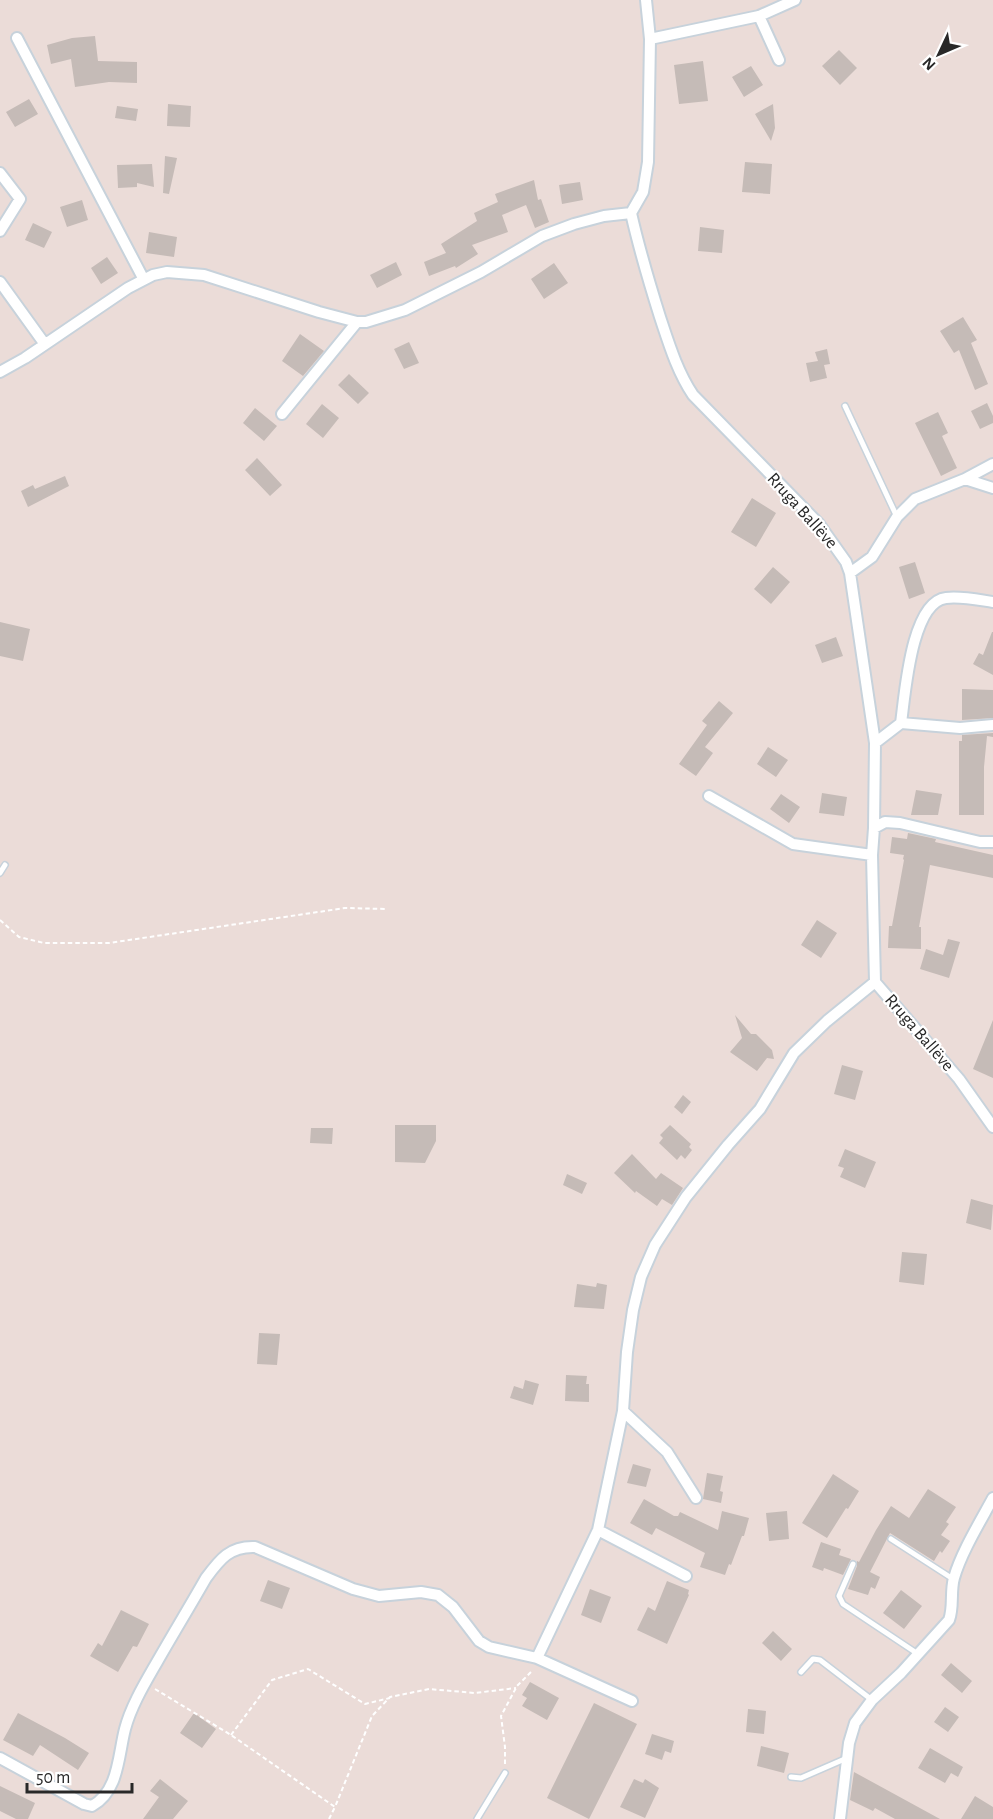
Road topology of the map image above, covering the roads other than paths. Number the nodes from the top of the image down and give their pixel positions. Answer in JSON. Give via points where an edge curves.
{"nodes":[{"id":1,"x":646,"y":0,"type":"edge"},
{"id":2,"x":795,"y":0,"type":"edge"},
{"id":3,"x":759,"y":16,"type":"junction"},
{"id":4,"x":17,"y":38,"type":"dead end"},
{"id":5,"x":650,"y":39,"type":"junction"},
{"id":6,"x":779,"y":60,"type":"dead end"},
{"id":7,"x":0,"y":173,"type":"edge"},
{"id":8,"x":631,"y":213,"type":"junction"},
{"id":9,"x":0,"y":231,"type":"edge"},
{"id":10,"x":143,"y":278,"type":"junction"},
{"id":11,"x":0,"y":282,"type":"edge"},
{"id":12,"x":357,"y":322,"type":"junction"},
{"id":13,"x":44,"y":343,"type":"junction"},
{"id":14,"x":0,"y":372,"type":"edge"},
{"id":15,"x":845,"y":406,"type":"dead end"},
{"id":16,"x":282,"y":414,"type":"dead end"},
{"id":17,"x":993,"y":464,"type":"edge"},
{"id":18,"x":965,"y":479,"type":"junction"},
{"id":19,"x":993,"y":488,"type":"edge"},
{"id":20,"x":897,"y":516,"type":"junction"},
{"id":21,"x":850,"y":573,"type":"junction"},
{"id":22,"x":993,"y":602,"type":"edge"},
{"id":23,"x":901,"y":723,"type":"junction"},
{"id":24,"x":993,"y":725,"type":"edge"},
{"id":25,"x":875,"y":743,"type":"junction"},
{"id":26,"x":709,"y":796,"type":"dead end"},
{"id":27,"x":874,"y":828,"type":"junction"},
{"id":28,"x":993,"y":842,"type":"edge"},
{"id":29,"x":872,"y":855,"type":"junction"},
{"id":30,"x":5,"y":864,"type":"dead end"},
{"id":31,"x":0,"y":873,"type":"edge"},
{"id":32,"x":875,"y":982,"type":"junction"},
{"id":33,"x":993,"y":1127,"type":"edge"},
{"id":34,"x":623,"y":1411,"type":"junction"},
{"id":35,"x":696,"y":1498,"type":"dead end"},
{"id":36,"x":993,"y":1498,"type":"edge"},
{"id":37,"x":598,"y":1530,"type":"junction"},
{"id":38,"x":891,"y":1539,"type":"dead end"},
{"id":39,"x":853,"y":1564,"type":"dead end"},
{"id":40,"x":686,"y":1576,"type":"dead end"},
{"id":41,"x":953,"y":1579,"type":"junction"},
{"id":42,"x":918,"y":1654,"type":"junction"},
{"id":43,"x":540,"y":1660,"type":"junction"},
{"id":44,"x":801,"y":1672,"type":"dead end"},
{"id":45,"x":872,"y":1700,"type":"junction"},
{"id":46,"x":632,"y":1701,"type":"dead end"},
{"id":47,"x":0,"y":1758,"type":"edge"},
{"id":48,"x":847,"y":1758,"type":"junction"},
{"id":49,"x":505,"y":1773,"type":"road end"},
{"id":50,"x":791,"y":1778,"type":"dead end"},
{"id":51,"x":477,"y":1819,"type":"edge"},
{"id":52,"x":840,"y":1819,"type":"edge"}],
"edges":[{"from":1,"to":5,"type":"street"},
{"from":2,"to":3,"type":"street"},
{"from":3,"to":5,"type":"street"},
{"from":3,"to":6,"type":"street"},
{"from":4,"to":10,"type":"street"},
{"from":5,"to":8,"type":"street","via":[[648,162],[643,192]]},
{"from":7,"to":9,"type":"street","via":[[20,199]]},
{"from":8,"to":12,"type":"street","via":[[574,224],[405,310],[379,320]]},
{"from":8,"to":21,"type":"street","name":"Rruga Ballëve","via":[[641,258],[681,377],[721,426],[819,524]]},
{"from":10,"to":12,"type":"street","via":[[166,272],[204,275]]},
{"from":10,"to":13,"type":"street"},
{"from":11,"to":13,"type":"street"},
{"from":12,"to":16,"type":"street"},
{"from":13,"to":14,"type":"street"},
{"from":15,"to":20,"type":"lane"},
{"from":17,"to":18,"type":"street"},
{"from":18,"to":19,"type":"street"},
{"from":18,"to":20,"type":"street","via":[[915,499]]},
{"from":20,"to":21,"type":"street","via":[[872,557]]},
{"from":21,"to":25,"type":"street","name":"Rruga Ballëve"},
{"from":22,"to":23,"type":"street","via":[[944,598],[928,609],[909,664]]},
{"from":23,"to":24,"type":"street","via":[[960,728]]},
{"from":23,"to":25,"type":"street"},
{"from":25,"to":27,"type":"street","name":"Rruga Ballëve"},
{"from":26,"to":29,"type":"street","via":[[793,844]]},
{"from":27,"to":28,"type":"street","via":[[885,822],[900,823]]},
{"from":27,"to":29,"type":"street","name":"Rruga Ballëve"},
{"from":29,"to":32,"type":"street","name":"Rruga Ballëve"},
{"from":30,"to":31,"type":"lane"},
{"from":32,"to":33,"type":"street","name":"Rruga Ballëve","via":[[959,1079]]},
{"from":32,"to":34,"type":"street","via":[[794,1053],[760,1109],[686,1197],[655,1245],[641,1277],[633,1310]]},
{"from":34,"to":35,"type":"street","via":[[667,1452]]},
{"from":34,"to":37,"type":"street"},
{"from":36,"to":41,"type":"street"},
{"from":37,"to":40,"type":"street"},
{"from":37,"to":43,"type":"street"},
{"from":38,"to":41,"type":"lane"},
{"from":39,"to":42,"type":"lane","via":[[839,1596],[843,1604]]},
{"from":41,"to":42,"type":"street","via":[[949,1620]]},
{"from":42,"to":45,"type":"street"},
{"from":43,"to":46,"type":"street"},
{"from":43,"to":47,"type":"street","via":[[479,1641],[453,1607],[438,1595],[421,1592],[379,1596],[362,1592],[255,1546],[241,1546],[217,1563],[206,1578],[145,1682],[125,1727],[117,1769],[102,1801],[92,1806],[84,1804]]},
{"from":44,"to":45,"type":"lane","via":[[813,1659],[820,1660]]},
{"from":45,"to":48,"type":"street","via":[[855,1723]]},
{"from":48,"to":50,"type":"lane","via":[[801,1778]]},
{"from":48,"to":52,"type":"street"},
{"from":49,"to":51,"type":"lane"}]}
